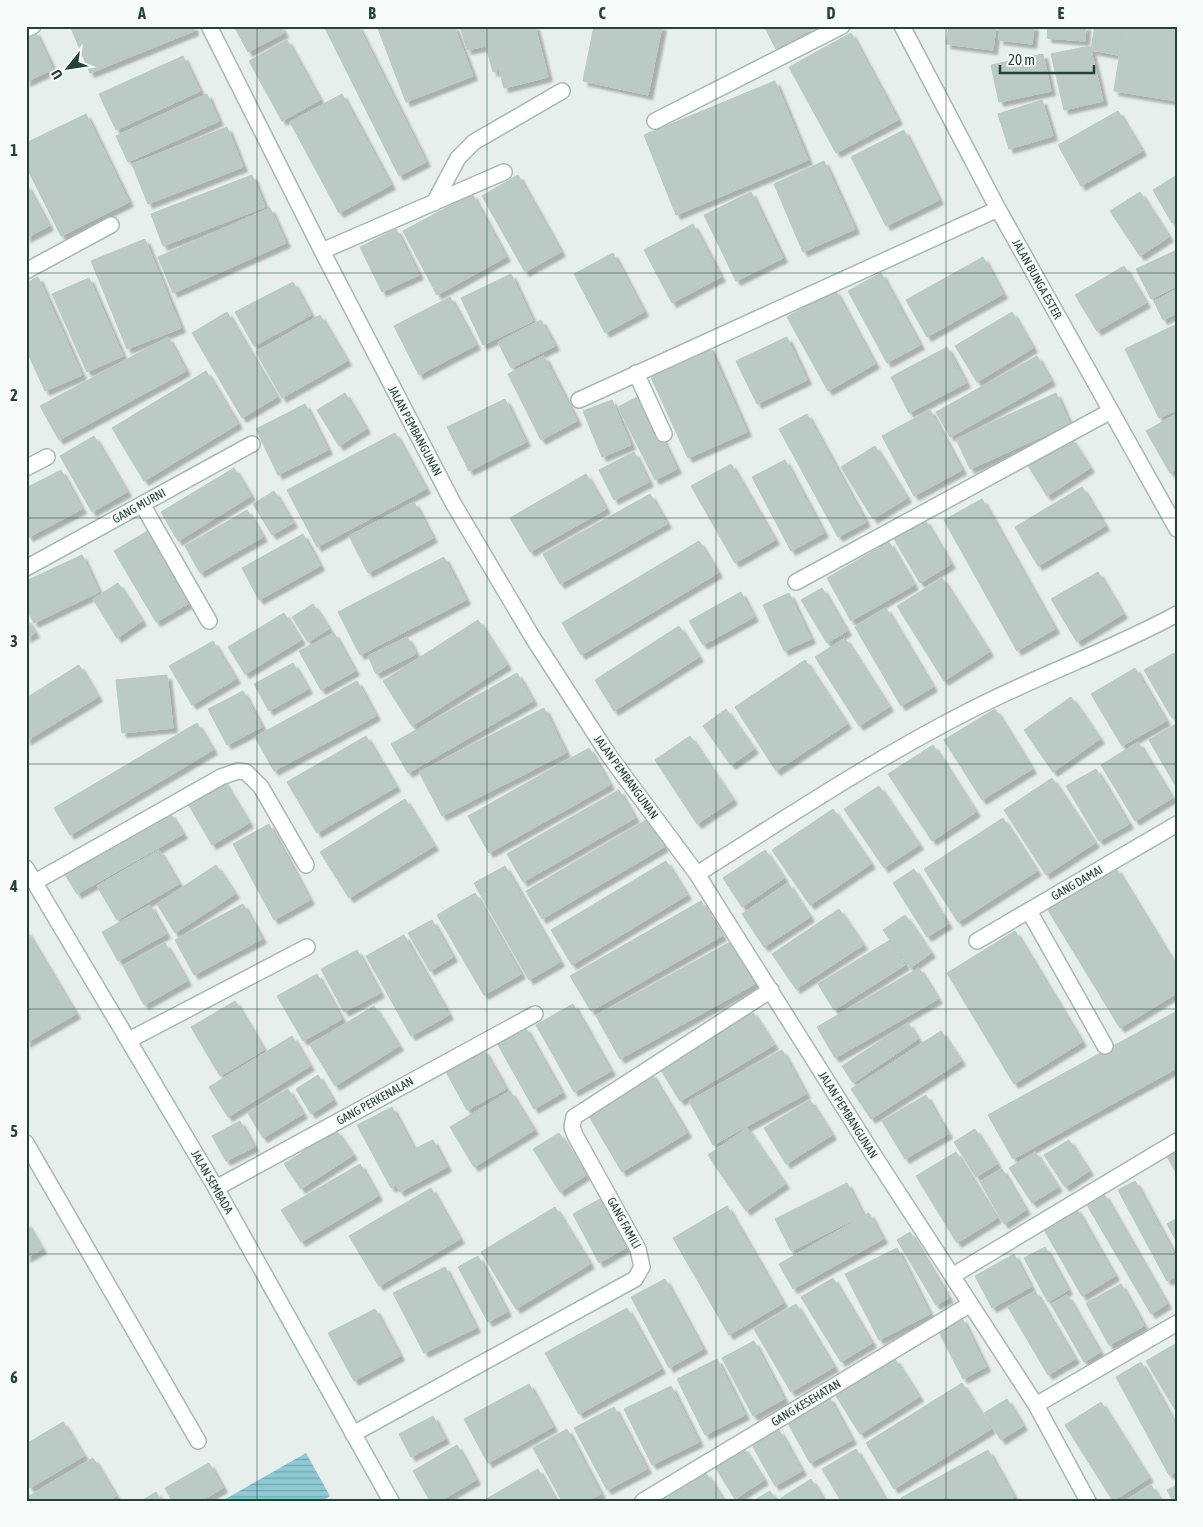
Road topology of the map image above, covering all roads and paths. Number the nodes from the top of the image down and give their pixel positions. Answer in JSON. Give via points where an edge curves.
{"nodes":[{"id":1,"x":33,"y":26,"type":"edge"},
{"id":2,"x":209,"y":26,"type":"edge"},
{"id":3,"x":842,"y":26,"type":"edge"},
{"id":4,"x":902,"y":26,"type":"edge"},
{"id":5,"x":26,"y":29,"type":"edge"},
{"id":6,"x":562,"y":91,"type":"dead end"},
{"id":7,"x":655,"y":121,"type":"dead end"},
{"id":8,"x":504,"y":172,"type":"dead end"},
{"id":9,"x":434,"y":203,"type":"junction"},
{"id":10,"x":998,"y":209,"type":"junction"},
{"id":11,"x":111,"y":225,"type":"dead end"},
{"id":12,"x":322,"y":251,"type":"junction"},
{"id":13,"x":26,"y":271,"type":"edge"},
{"id":14,"x":636,"y":373,"type":"junction"},
{"id":15,"x":579,"y":400,"type":"dead end"},
{"id":16,"x":1111,"y":411,"type":"junction"},
{"id":17,"x":664,"y":434,"type":"dead end"},
{"id":18,"x":252,"y":444,"type":"dead end"},
{"id":19,"x":47,"y":457,"type":"dead end"},
{"id":20,"x":26,"y":468,"type":"edge"},
{"id":21,"x":142,"y":504,"type":"junction"},
{"id":22,"x":1177,"y":529,"type":"edge"},
{"id":23,"x":26,"y":568,"type":"edge"},
{"id":24,"x":796,"y":582,"type":"dead end"},
{"id":25,"x":1177,"y":614,"type":"edge"},
{"id":26,"x":209,"y":621,"type":"dead end"},
{"id":27,"x":1177,"y":824,"type":"edge"},
{"id":28,"x":306,"y":865,"type":"dead end"},
{"id":29,"x":26,"y":868,"type":"edge"},
{"id":30,"x":697,"y":874,"type":"junction"},
{"id":31,"x":35,"y":882,"type":"junction"},
{"id":32,"x":1029,"y":911,"type":"junction"},
{"id":33,"x":977,"y":941,"type":"dead end"},
{"id":34,"x":307,"y":947,"type":"dead end"},
{"id":35,"x":771,"y":990,"type":"junction"},
{"id":36,"x":535,"y":1014,"type":"dead end"},
{"id":37,"x":129,"y":1040,"type":"junction"},
{"id":38,"x":1105,"y":1046,"type":"dead end"},
{"id":39,"x":1177,"y":1141,"type":"edge"},
{"id":40,"x":26,"y":1143,"type":"edge"},
{"id":41,"x":216,"y":1188,"type":"junction"},
{"id":42,"x":952,"y":1276,"type":"junction"},
{"id":43,"x":970,"y":1305,"type":"junction"},
{"id":44,"x":1177,"y":1322,"type":"edge"},
{"id":45,"x":1036,"y":1405,"type":"junction"},
{"id":46,"x":352,"y":1434,"type":"junction"},
{"id":47,"x":198,"y":1441,"type":"dead end"},
{"id":48,"x":391,"y":1501,"type":"edge"},
{"id":49,"x":643,"y":1501,"type":"edge"},
{"id":50,"x":1088,"y":1501,"type":"edge"}],
"edges":[{"from":1,"to":5,"type":"street"},
{"from":2,"to":12,"type":"street","name":"JALAN PEMBANGUNAN"},
{"from":3,"to":7,"type":"street"},
{"from":4,"to":10,"type":"street","name":"JALAN BUNGA ESTER"},
{"from":6,"to":9,"type":"street","via":[[469,147],[458,158]]},
{"from":8,"to":9,"type":"street"},
{"from":9,"to":12,"type":"street"},
{"from":10,"to":14,"type":"street"},
{"from":10,"to":16,"type":"street","name":"JALAN BUNGA ESTER"},
{"from":11,"to":13,"type":"street"},
{"from":12,"to":30,"type":"street","name":"JALAN PEMBANGUNAN","via":[[453,503],[532,638],[610,757]]},
{"from":14,"to":15,"type":"street"},
{"from":14,"to":17,"type":"street"},
{"from":16,"to":22,"type":"street","name":"JALAN BUNGA ESTER"},
{"from":16,"to":24,"type":"street"},
{"from":18,"to":21,"type":"street","name":"GANG MURNI"},
{"from":19,"to":20,"type":"street"},
{"from":21,"to":23,"type":"street","name":"GANG MURNI"},
{"from":21,"to":26,"type":"street"},
{"from":25,"to":30,"type":"street","via":[[1106,650],[968,711],[907,744]]},
{"from":27,"to":32,"type":"street","name":"GANG DAMAI"},
{"from":28,"to":31,"type":"street","via":[[261,788],[246,772],[238,771],[220,777]]},
{"from":29,"to":31,"type":"street","name":"JALAN SEMBADA"},
{"from":30,"to":35,"type":"street","name":"JALAN PEMBANGUNAN"},
{"from":31,"to":37,"type":"street","name":"JALAN SEMBADA"},
{"from":32,"to":33,"type":"street","name":"GANG DAMAI"},
{"from":32,"to":38,"type":"street"},
{"from":34,"to":37,"type":"street"},
{"from":35,"to":42,"type":"street","name":"JALAN PEMBANGUNAN"},
{"from":35,"to":46,"type":"street","name":"GANG FAMILI","via":[[581,1111],[572,1123],[575,1135],[638,1249],[642,1267],[635,1279]]},
{"from":36,"to":41,"type":"street","name":"GANG PERKENALAN"},
{"from":37,"to":41,"type":"street","name":"JALAN SEMBADA"},
{"from":39,"to":42,"type":"street"},
{"from":40,"to":47,"type":"street"},
{"from":41,"to":46,"type":"street","name":"JALAN SEMBADA"},
{"from":42,"to":43,"type":"street","name":"JALAN PEMBANGUNAN"},
{"from":43,"to":45,"type":"street","name":"JALAN PEMBANGUNAN"},
{"from":43,"to":49,"type":"street","name":"GANG KESEHATAN"},
{"from":44,"to":45,"type":"street"},
{"from":45,"to":50,"type":"street","name":"JALAN PEMBANGUNAN"},
{"from":46,"to":48,"type":"street","name":"JALAN SEMBADA"}]}
